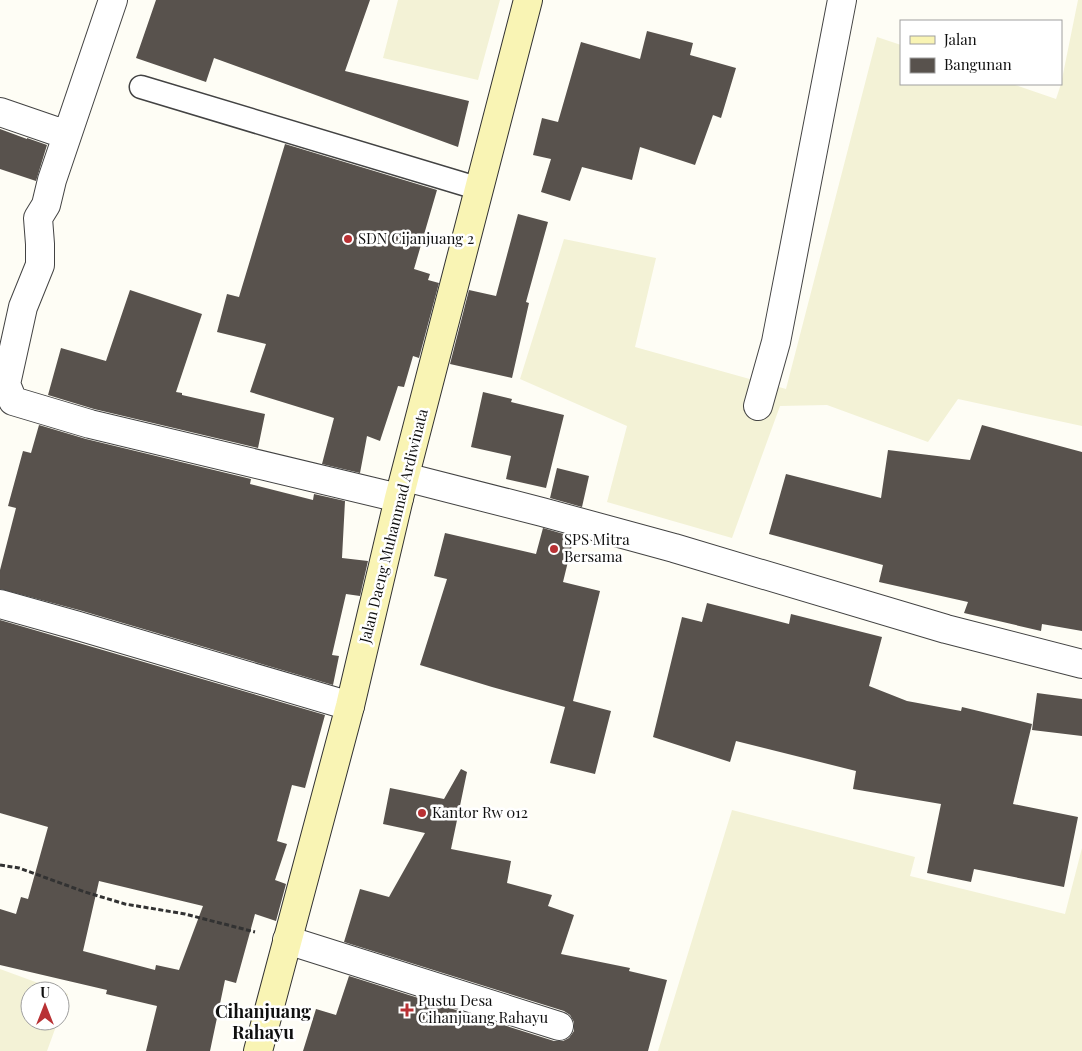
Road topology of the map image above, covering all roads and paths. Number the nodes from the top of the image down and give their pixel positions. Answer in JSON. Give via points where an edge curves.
{"nodes":[{"id":1,"x":113,"y":0,"type":"edge"},
{"id":2,"x":528,"y":0,"type":"edge"},
{"id":3,"x":842,"y":0,"type":"edge"},
{"id":4,"x":141,"y":87,"type":"dead end"},
{"id":5,"x":0,"y":112,"type":"edge"},
{"id":6,"x":67,"y":135,"type":"junction"},
{"id":7,"x":480,"y":189,"type":"junction"},
{"id":8,"x":3,"y":384,"type":"edge"},
{"id":9,"x":758,"y":406,"type":"dead end"},
{"id":10,"x":402,"y":487,"type":"junction"},
{"id":11,"x":0,"y":604,"type":"edge"},
{"id":12,"x":1082,"y":664,"type":"edge"},
{"id":13,"x":350,"y":706,"type":"junction"},
{"id":14,"x":0,"y":865,"type":"edge"},
{"id":15,"x":286,"y":940,"type":"junction"},
{"id":16,"x":558,"y":1026,"type":"dead end"},
{"id":17,"x":258,"y":1051,"type":"edge"}],
"edges":[{"from":1,"to":6,"type":"street"},
{"from":2,"to":7,"type":"main road","name":"Jalan Daeng Muhammad Ardiwinata"},
{"from":3,"to":9,"type":"street","via":[[776,342]]},
{"from":4,"to":7,"type":"lane"},
{"from":5,"to":6,"type":"street"},
{"from":6,"to":8,"type":"street","via":[[46,205],[38,218],[40,266],[23,307]]},
{"from":7,"to":10,"type":"main road","name":"Jalan Daeng Muhammad Ardiwinata"},
{"from":8,"to":10,"type":"street","via":[[13,401],[90,424]]},
{"from":10,"to":12,"type":"street","via":[[542,512],[946,629]]},
{"from":10,"to":13,"type":"main road","name":"Jalan Daeng Muhammad Ardiwinata"},
{"from":11,"to":13,"type":"street"},
{"from":13,"to":15,"type":"main road","name":"Jalan Daeng Muhammad Ardiwinata"},
{"from":14,"to":15,"type":"path","via":[[19,868],[125,904],[185,914]]},
{"from":15,"to":16,"type":"street"},
{"from":15,"to":17,"type":"main road","name":"Jalan Daeng Muhammad Ardiwinata"}]}
